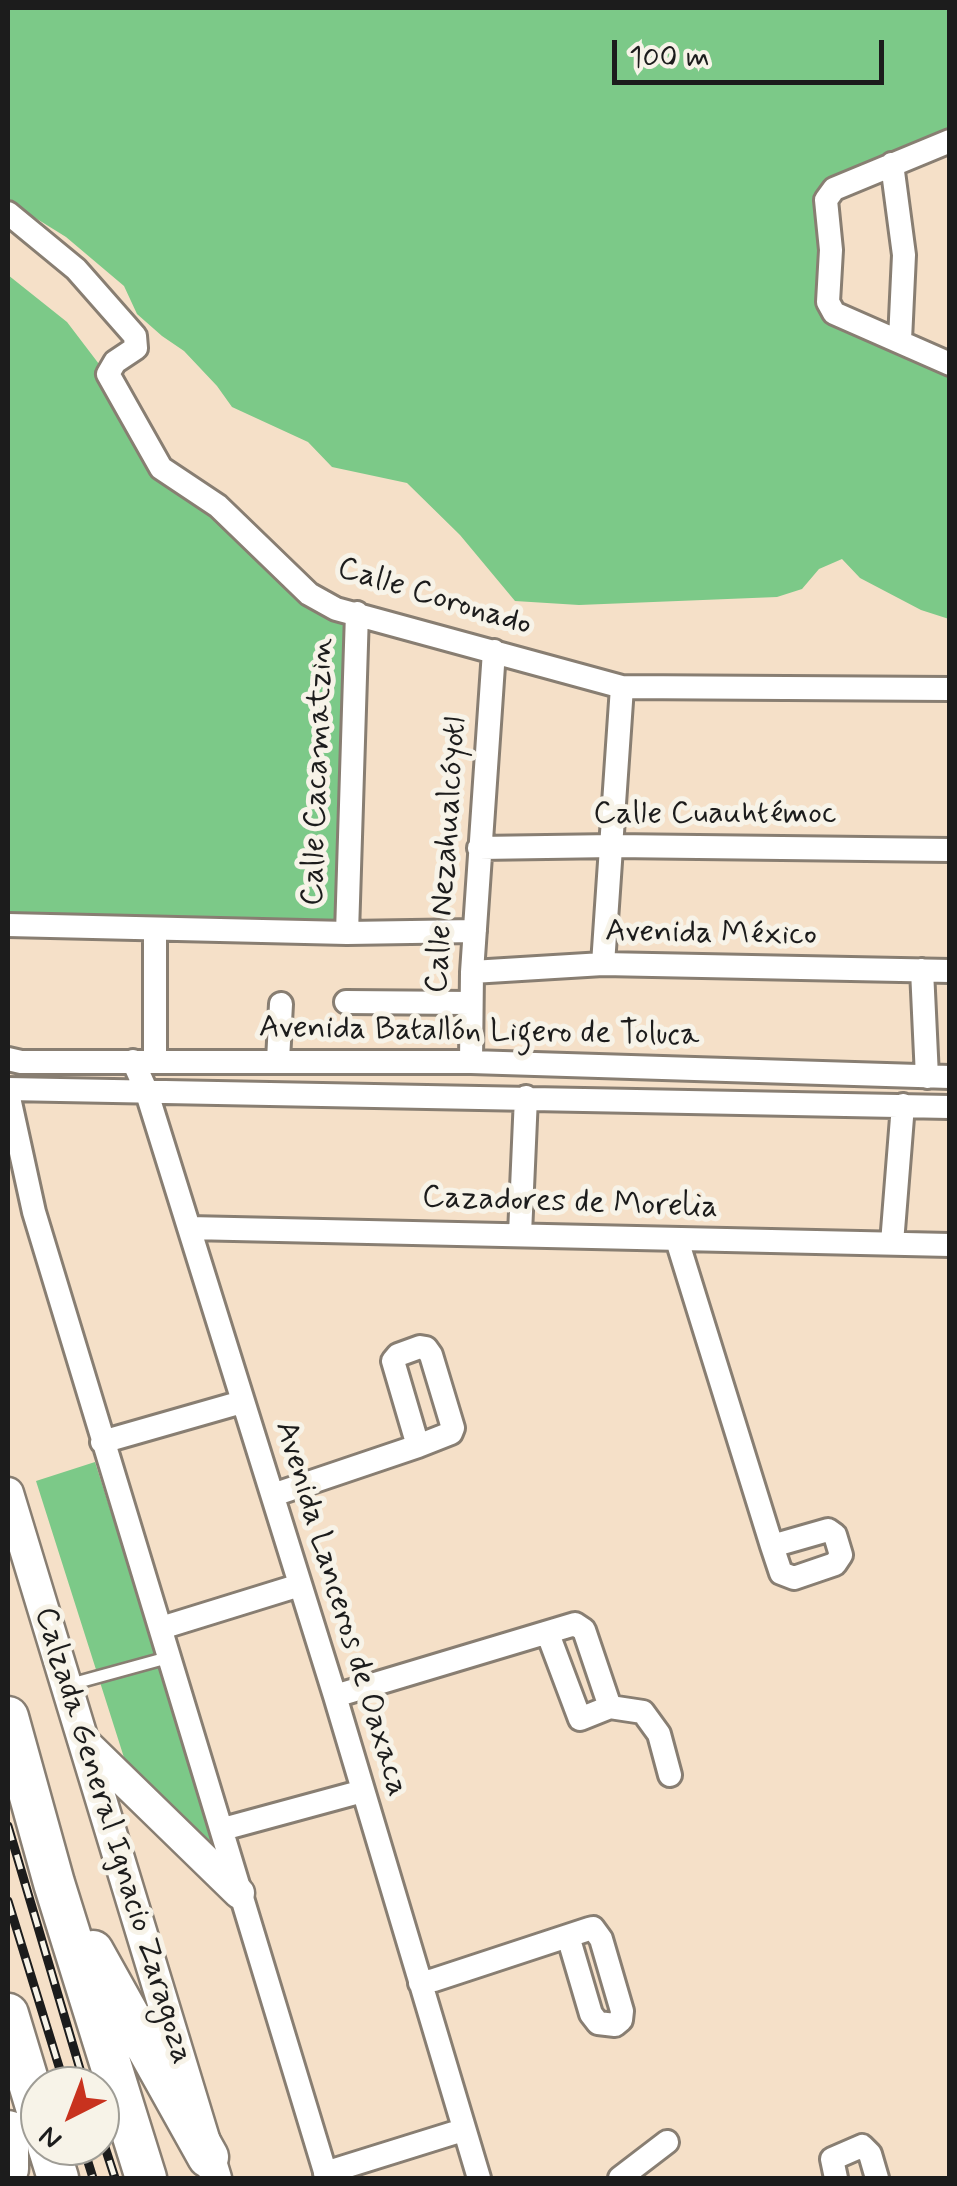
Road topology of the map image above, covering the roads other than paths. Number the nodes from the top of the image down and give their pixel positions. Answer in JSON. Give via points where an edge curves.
{"nodes":[{"id":1,"x":950,"y":141,"type":"edge"},
{"id":2,"x":892,"y":164,"type":"junction"},
{"id":3,"x":8,"y":213,"type":"edge"},
{"id":4,"x":900,"y":340,"type":"junction"},
{"id":5,"x":950,"y":364,"type":"edge"},
{"id":6,"x":357,"y":614,"type":"junction"},
{"id":7,"x":494,"y":651,"type":"junction"},
{"id":8,"x":622,"y":687,"type":"junction"},
{"id":9,"x":950,"y":689,"type":"edge"},
{"id":10,"x":614,"y":846,"type":"junction"},
{"id":11,"x":479,"y":848,"type":"junction"},
{"id":12,"x":950,"y":850,"type":"edge"},
{"id":13,"x":8,"y":925,"type":"edge"},
{"id":14,"x":156,"y":930,"type":"junction"},
{"id":15,"x":475,"y":932,"type":"junction"},
{"id":16,"x":347,"y":933,"type":"junction"},
{"id":17,"x":603,"y":964,"type":"junction"},
{"id":18,"x":922,"y":970,"type":"junction"},
{"id":19,"x":950,"y":971,"type":"edge"},
{"id":20,"x":472,"y":972,"type":"junction"},
{"id":21,"x":346,"y":1002,"type":"dead end"},
{"id":22,"x":471,"y":1003,"type":"junction"},
{"id":23,"x":281,"y":1004,"type":"dead end"},
{"id":24,"x":8,"y":1059,"type":"edge"},
{"id":25,"x":144,"y":1060,"type":"junction"},
{"id":26,"x":278,"y":1060,"type":"junction"},
{"id":27,"x":471,"y":1062,"type":"junction"},
{"id":28,"x":938,"y":1077,"type":"edge"},
{"id":29,"x":146,"y":1090,"type":"junction"},
{"id":30,"x":8,"y":1091,"type":"edge"},
{"id":31,"x":526,"y":1096,"type":"junction"},
{"id":32,"x":904,"y":1105,"type":"junction"},
{"id":33,"x":950,"y":1106,"type":"edge"},
{"id":34,"x":189,"y":1228,"type":"junction"},
{"id":35,"x":520,"y":1234,"type":"junction"},
{"id":36,"x":677,"y":1240,"type":"junction"},
{"id":37,"x":892,"y":1243,"type":"junction"},
{"id":38,"x":950,"y":1244,"type":"edge"},
{"id":39,"x":242,"y":1402,"type":"junction"},
{"id":40,"x":102,"y":1442,"type":"junction"},
{"id":41,"x":418,"y":1446,"type":"dead end"},
{"id":42,"x":8,"y":1493,"type":"edge"},
{"id":43,"x":272,"y":1495,"type":"junction"},
{"id":44,"x":772,"y":1546,"type":"dead end"},
{"id":45,"x":300,"y":1585,"type":"junction"},
{"id":46,"x":161,"y":1628,"type":"junction"},
{"id":47,"x":548,"y":1634,"type":"junction"},
{"id":48,"x":170,"y":1657,"type":"junction"},
{"id":49,"x":66,"y":1686,"type":"junction"},
{"id":50,"x":336,"y":1696,"type":"junction"},
{"id":51,"x":610,"y":1707,"type":"junction"},
{"id":52,"x":8,"y":1717,"type":"edge"},
{"id":53,"x":84,"y":1741,"type":"junction"},
{"id":54,"x":670,"y":1775,"type":"dead end"},
{"id":55,"x":362,"y":1791,"type":"junction"},
{"id":56,"x":223,"y":1829,"type":"junction"},
{"id":57,"x":54,"y":1883,"type":"junction"},
{"id":58,"x":238,"y":1893,"type":"junction"},
{"id":59,"x":568,"y":1936,"type":"dead end"},
{"id":60,"x":420,"y":1983,"type":"junction"},
{"id":61,"x":8,"y":2014,"type":"edge"},
{"id":62,"x":24,"y":2066,"type":"edge"},
{"id":63,"x":463,"y":2130,"type":"junction"},
{"id":64,"x":8,"y":2131,"type":"edge"},
{"id":65,"x":667,"y":2142,"type":"dead end"},
{"id":66,"x":212,"y":2168,"type":"edge"},
{"id":67,"x":8,"y":2174,"type":"edge"},
{"id":68,"x":326,"y":2176,"type":"edge"},
{"id":69,"x":146,"y":2178,"type":"edge"},
{"id":70,"x":479,"y":2178,"type":"edge"},
{"id":71,"x":620,"y":2178,"type":"edge"},
{"id":72,"x":836,"y":2178,"type":"edge"},
{"id":73,"x":877,"y":2178,"type":"edge"}],
"edges":[{"from":1,"to":2,"type":"street"},
{"from":2,"to":4,"type":"street","via":[[904,255]]},
{"from":2,"to":4,"type":"street","via":[[827,196],[828,302],[837,315]]},
{"from":3,"to":6,"type":"street","name":"Calle Coronado","via":[[76,269],[135,336],[136,348],[108,374],[161,468],[218,506],[308,594]]},
{"from":4,"to":5,"type":"street"},
{"from":6,"to":7,"type":"street","name":"Calle Coronado"},
{"from":6,"to":16,"type":"street","name":"Calle Cacamatzin"},
{"from":7,"to":8,"type":"street","name":"Calle Coronado"},
{"from":7,"to":11,"type":"street","name":"Calle Nezahualcóyotl"},
{"from":8,"to":9,"type":"street","name":"Calle Coronado"},
{"from":8,"to":10,"type":"street"},
{"from":10,"to":11,"type":"street","name":"Calle Cuauhtémoc"},
{"from":10,"to":12,"type":"street","name":"Calle Cuauhtémoc"},
{"from":10,"to":17,"type":"street"},
{"from":11,"to":15,"type":"street","name":"Calle Nezahualcóyotl"},
{"from":13,"to":14,"type":"street"},
{"from":14,"to":16,"type":"street"},
{"from":14,"to":25,"type":"street"},
{"from":15,"to":16,"type":"street"},
{"from":15,"to":20,"type":"street","name":"Calle Nezahualcóyotl"},
{"from":17,"to":18,"type":"street","name":"Avenida México"},
{"from":17,"to":20,"type":"street","name":"Avenida México"},
{"from":18,"to":19,"type":"street","name":"Avenida México"},
{"from":18,"to":28,"type":"street"},
{"from":20,"to":22,"type":"street","name":"Calle Nezahualcóyotl"},
{"from":21,"to":22,"type":"street"},
{"from":22,"to":27,"type":"street","name":"Calle Nezahualcóyotl"},
{"from":23,"to":26,"type":"street"},
{"from":24,"to":25,"type":"street","name":"Avenida Batallón Ligero de Toluca"},
{"from":25,"to":26,"type":"street","name":"Avenida Batallón Ligero de Toluca"},
{"from":25,"to":29,"type":"street","name":"Avenida Lanceros de Oaxaca"},
{"from":26,"to":27,"type":"street","name":"Avenida Batallón Ligero de Toluca"},
{"from":27,"to":28,"type":"street","name":"Avenida Batallón Ligero de Toluca"},
{"from":29,"to":30,"type":"street","name":"Avenida Batallón Ligero de Toluca"},
{"from":29,"to":31,"type":"street","name":"Avenida Batallón Ligero de Toluca"},
{"from":29,"to":34,"type":"street","name":"Avenida Lanceros de Oaxaca"},
{"from":30,"to":40,"type":"street","via":[[34,1212]]},
{"from":31,"to":32,"type":"street","name":"Avenida Batallón Ligero de Toluca"},
{"from":31,"to":35,"type":"street"},
{"from":32,"to":33,"type":"street","name":"Avenida Batallón Ligero de Toluca"},
{"from":32,"to":37,"type":"street"},
{"from":34,"to":35,"type":"street","name":"Cazadores de Morelia"},
{"from":34,"to":39,"type":"street","name":"Avenida Lanceros de Oaxaca"},
{"from":35,"to":36,"type":"street","name":"Cazadores de Morelia"},
{"from":36,"to":37,"type":"street","name":"Cazadores de Morelia"},
{"from":36,"to":44,"type":"street"},
{"from":37,"to":38,"type":"street","name":"Cazadores de Morelia"},
{"from":39,"to":40,"type":"street"},
{"from":39,"to":43,"type":"street","name":"Avenida Lanceros de Oaxaca"},
{"from":40,"to":46,"type":"street"},
{"from":41,"to":43,"type":"street"},
{"from":42,"to":49,"type":"main road","name":"Calzada General Ignacio Zaragoza"},
{"from":43,"to":45,"type":"street","name":"Avenida Lanceros de Oaxaca"},
{"from":45,"to":46,"type":"street"},
{"from":45,"to":50,"type":"street","name":"Avenida Lanceros de Oaxaca"},
{"from":46,"to":48,"type":"street"},
{"from":47,"to":50,"type":"street"},
{"from":47,"to":51,"type":"street","via":[[581,1627]]},
{"from":47,"to":51,"type":"street","via":[[580,1719]]},
{"from":48,"to":49,"type":"lane"},
{"from":48,"to":56,"type":"street"},
{"from":49,"to":53,"type":"main road","name":"Calzada General Ignacio Zaragoza"},
{"from":50,"to":55,"type":"street","name":"Avenida Lanceros de Oaxaca"},
{"from":51,"to":54,"type":"street","via":[[643,1712],[652,1722]]},
{"from":52,"to":57,"type":"highway","name":"Calzada General Ignacio Zaragoza"},
{"from":53,"to":58,"type":"main road"},
{"from":53,"to":66,"type":"main road","name":"Calzada General Ignacio Zaragoza"},
{"from":55,"to":56,"type":"street"},
{"from":55,"to":60,"type":"street","name":"Avenida Lanceros de Oaxaca"},
{"from":56,"to":58,"type":"street"},
{"from":57,"to":66,"type":"highway"},
{"from":57,"to":69,"type":"highway","name":"Calzada General Ignacio Zaragoza"},
{"from":58,"to":68,"type":"street"},
{"from":59,"to":60,"type":"street"},
{"from":60,"to":63,"type":"street","name":"Avenida Lanceros de Oaxaca"},
{"from":61,"to":62,"type":"highway"},
{"from":63,"to":68,"type":"street"},
{"from":63,"to":70,"type":"street","name":"Avenida Lanceros de Oaxaca"},
{"from":64,"to":67,"type":"highway"},
{"from":65,"to":71,"type":"street"},
{"from":72,"to":73,"type":"street","via":[[832,2159],[862,2146]]}]}
